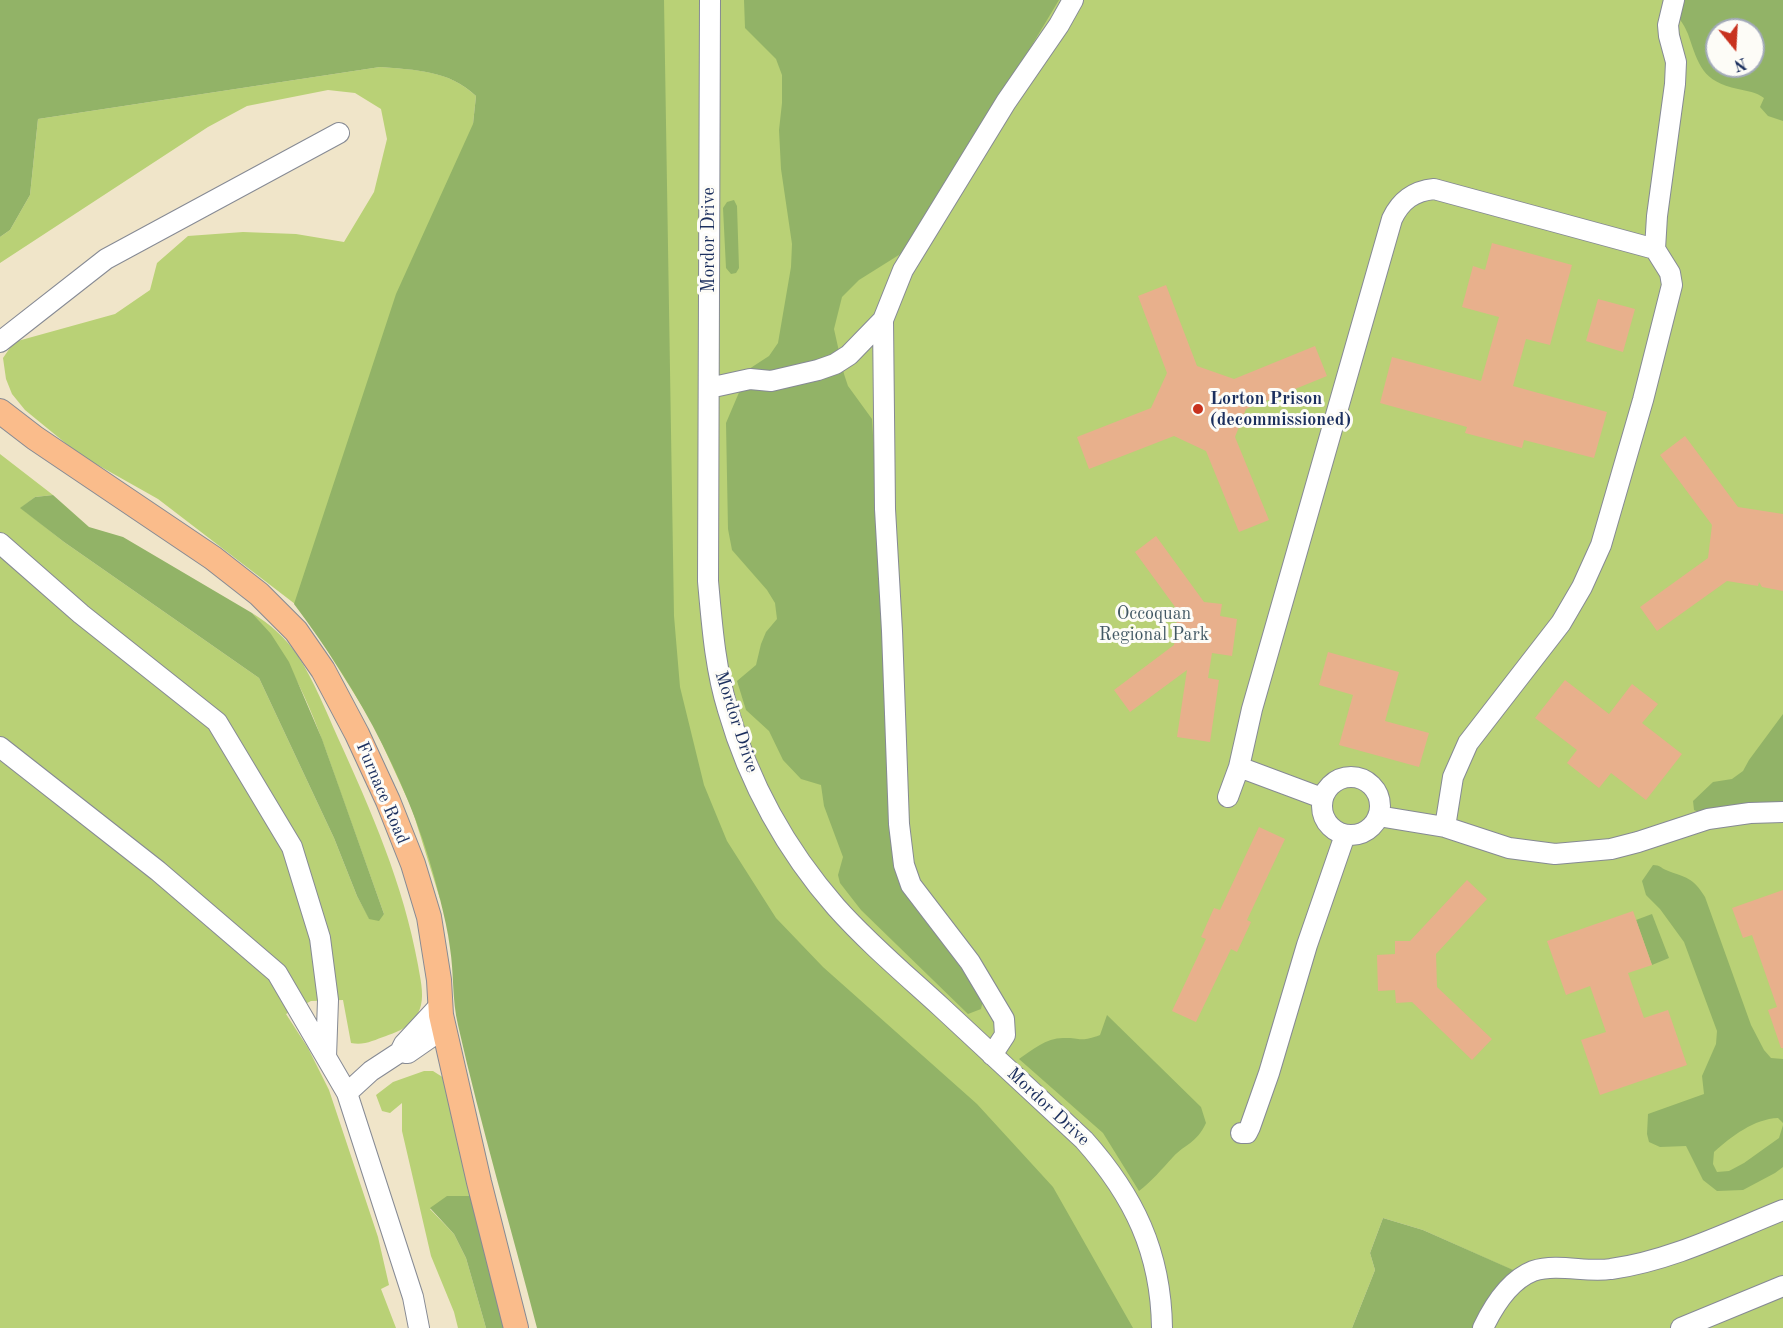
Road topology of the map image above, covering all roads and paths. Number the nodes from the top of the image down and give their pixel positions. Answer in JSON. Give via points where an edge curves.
{"nodes":[{"id":1,"x":710,"y":0,"type":"edge"},
{"id":2,"x":1073,"y":0,"type":"edge"},
{"id":3,"x":1674,"y":0,"type":"edge"},
{"id":4,"x":339,"y":133,"type":"dead end"},
{"id":5,"x":1655,"y":249,"type":"junction"},
{"id":6,"x":883,"y":320,"type":"junction"},
{"id":7,"x":0,"y":342,"type":"edge"},
{"id":8,"x":709,"y":388,"type":"junction"},
{"id":9,"x":0,"y":411,"type":"edge"},
{"id":10,"x":0,"y":543,"type":"edge"},
{"id":11,"x":0,"y":747,"type":"edge"},
{"id":12,"x":1239,"y":767,"type":"junction"},
{"id":13,"x":1228,"y":797,"type":"dead end"},
{"id":14,"x":1322,"y":798,"type":"junction"},
{"id":15,"x":1783,"y":812,"type":"edge"},
{"id":16,"x":1378,"y":816,"type":"junction"},
{"id":17,"x":1445,"y":827,"type":"junction"},
{"id":18,"x":1345,"y":835,"type":"junction"},
{"id":19,"x":441,"y":1004,"type":"junction"},
{"id":20,"x":444,"y":1028,"type":"junction"},
{"id":21,"x":400,"y":1052,"type":"junction"},
{"id":22,"x":992,"y":1055,"type":"junction"},
{"id":23,"x":326,"y":1057,"type":"junction"},
{"id":24,"x":346,"y":1093,"type":"junction"},
{"id":25,"x":1242,"y":1132,"type":"dead end"},
{"id":26,"x":1783,"y":1210,"type":"edge"},
{"id":27,"x":1783,"y":1286,"type":"edge"},
{"id":28,"x":419,"y":1328,"type":"edge"},
{"id":29,"x":516,"y":1328,"type":"edge"},
{"id":30,"x":1162,"y":1328,"type":"edge"},
{"id":31,"x":1483,"y":1328,"type":"edge"},
{"id":32,"x":1682,"y":1328,"type":"edge"}],
"edges":[{"from":1,"to":8,"type":"street","name":"Mordor Drive"},
{"from":2,"to":6,"type":"street","via":[[903,270]]},
{"from":3,"to":5,"type":"street","via":[[1668,25],[1676,63],[1675,84]]},
{"from":4,"to":7,"type":"street","via":[[106,259]]},
{"from":5,"to":12,"type":"street","via":[[1434,189],[1416,193],[1397,209],[1252,709]]},
{"from":5,"to":17,"type":"street","via":[[1670,273],[1670,298],[1600,545],[1561,623],[1468,743],[1453,777]]},
{"from":6,"to":8,"type":"street","via":[[835,364],[771,381],[750,379]]},
{"from":6,"to":22,"type":"street","via":[[885,509],[904,865],[911,885],[970,962],[1004,1019],[1005,1035]]},
{"from":8,"to":22,"type":"street","name":"Mordor Drive","via":[[708,580],[713,639],[728,710],[751,775],[789,844],[837,908]]},
{"from":9,"to":19,"type":"main road","name":"Furnace Road","via":[[213,558],[259,594],[307,646],[357,734],[413,864],[429,918]]},
{"from":10,"to":23,"type":"street","via":[[81,614],[217,722],[292,847],[320,938],[328,1000]]},
{"from":11,"to":23,"type":"street","via":[[158,871],[277,973]]},
{"from":12,"to":13,"type":"street"},
{"from":12,"to":14,"type":"street"},
{"from":14,"to":16,"type":"street","via":[[1333,783],[1350,777],[1360,779],[1374,789],[1380,807]]},
{"from":14,"to":18,"type":"street","via":[[1321,808],[1328,825]]},
{"from":15,"to":17,"type":"street","via":[[1708,819],[1611,849],[1555,854],[1509,848]]},
{"from":16,"to":17,"type":"street"},
{"from":16,"to":18,"type":"street","via":[[1361,834]]},
{"from":18,"to":25,"type":"street","via":[[1265,1084],[1250,1127],[1247,1133]]},
{"from":19,"to":20,"type":"main road","name":"Furnace Road"},
{"from":19,"to":21,"type":"street"},
{"from":20,"to":21,"type":"street","via":[[408,1053]]},
{"from":20,"to":29,"type":"main road","name":"Furnace Road"},
{"from":21,"to":24,"type":"street"},
{"from":22,"to":30,"type":"street","name":"Mordor Drive","via":[[1084,1140],[1124,1191],[1151,1249],[1158,1277]]},
{"from":23,"to":24,"type":"street"},
{"from":24,"to":28,"type":"street","via":[[413,1297]]},
{"from":26,"to":31,"type":"street","via":[[1657,1259],[1609,1270],[1563,1268],[1533,1272],[1508,1288]]},
{"from":27,"to":32,"type":"street"}]}
